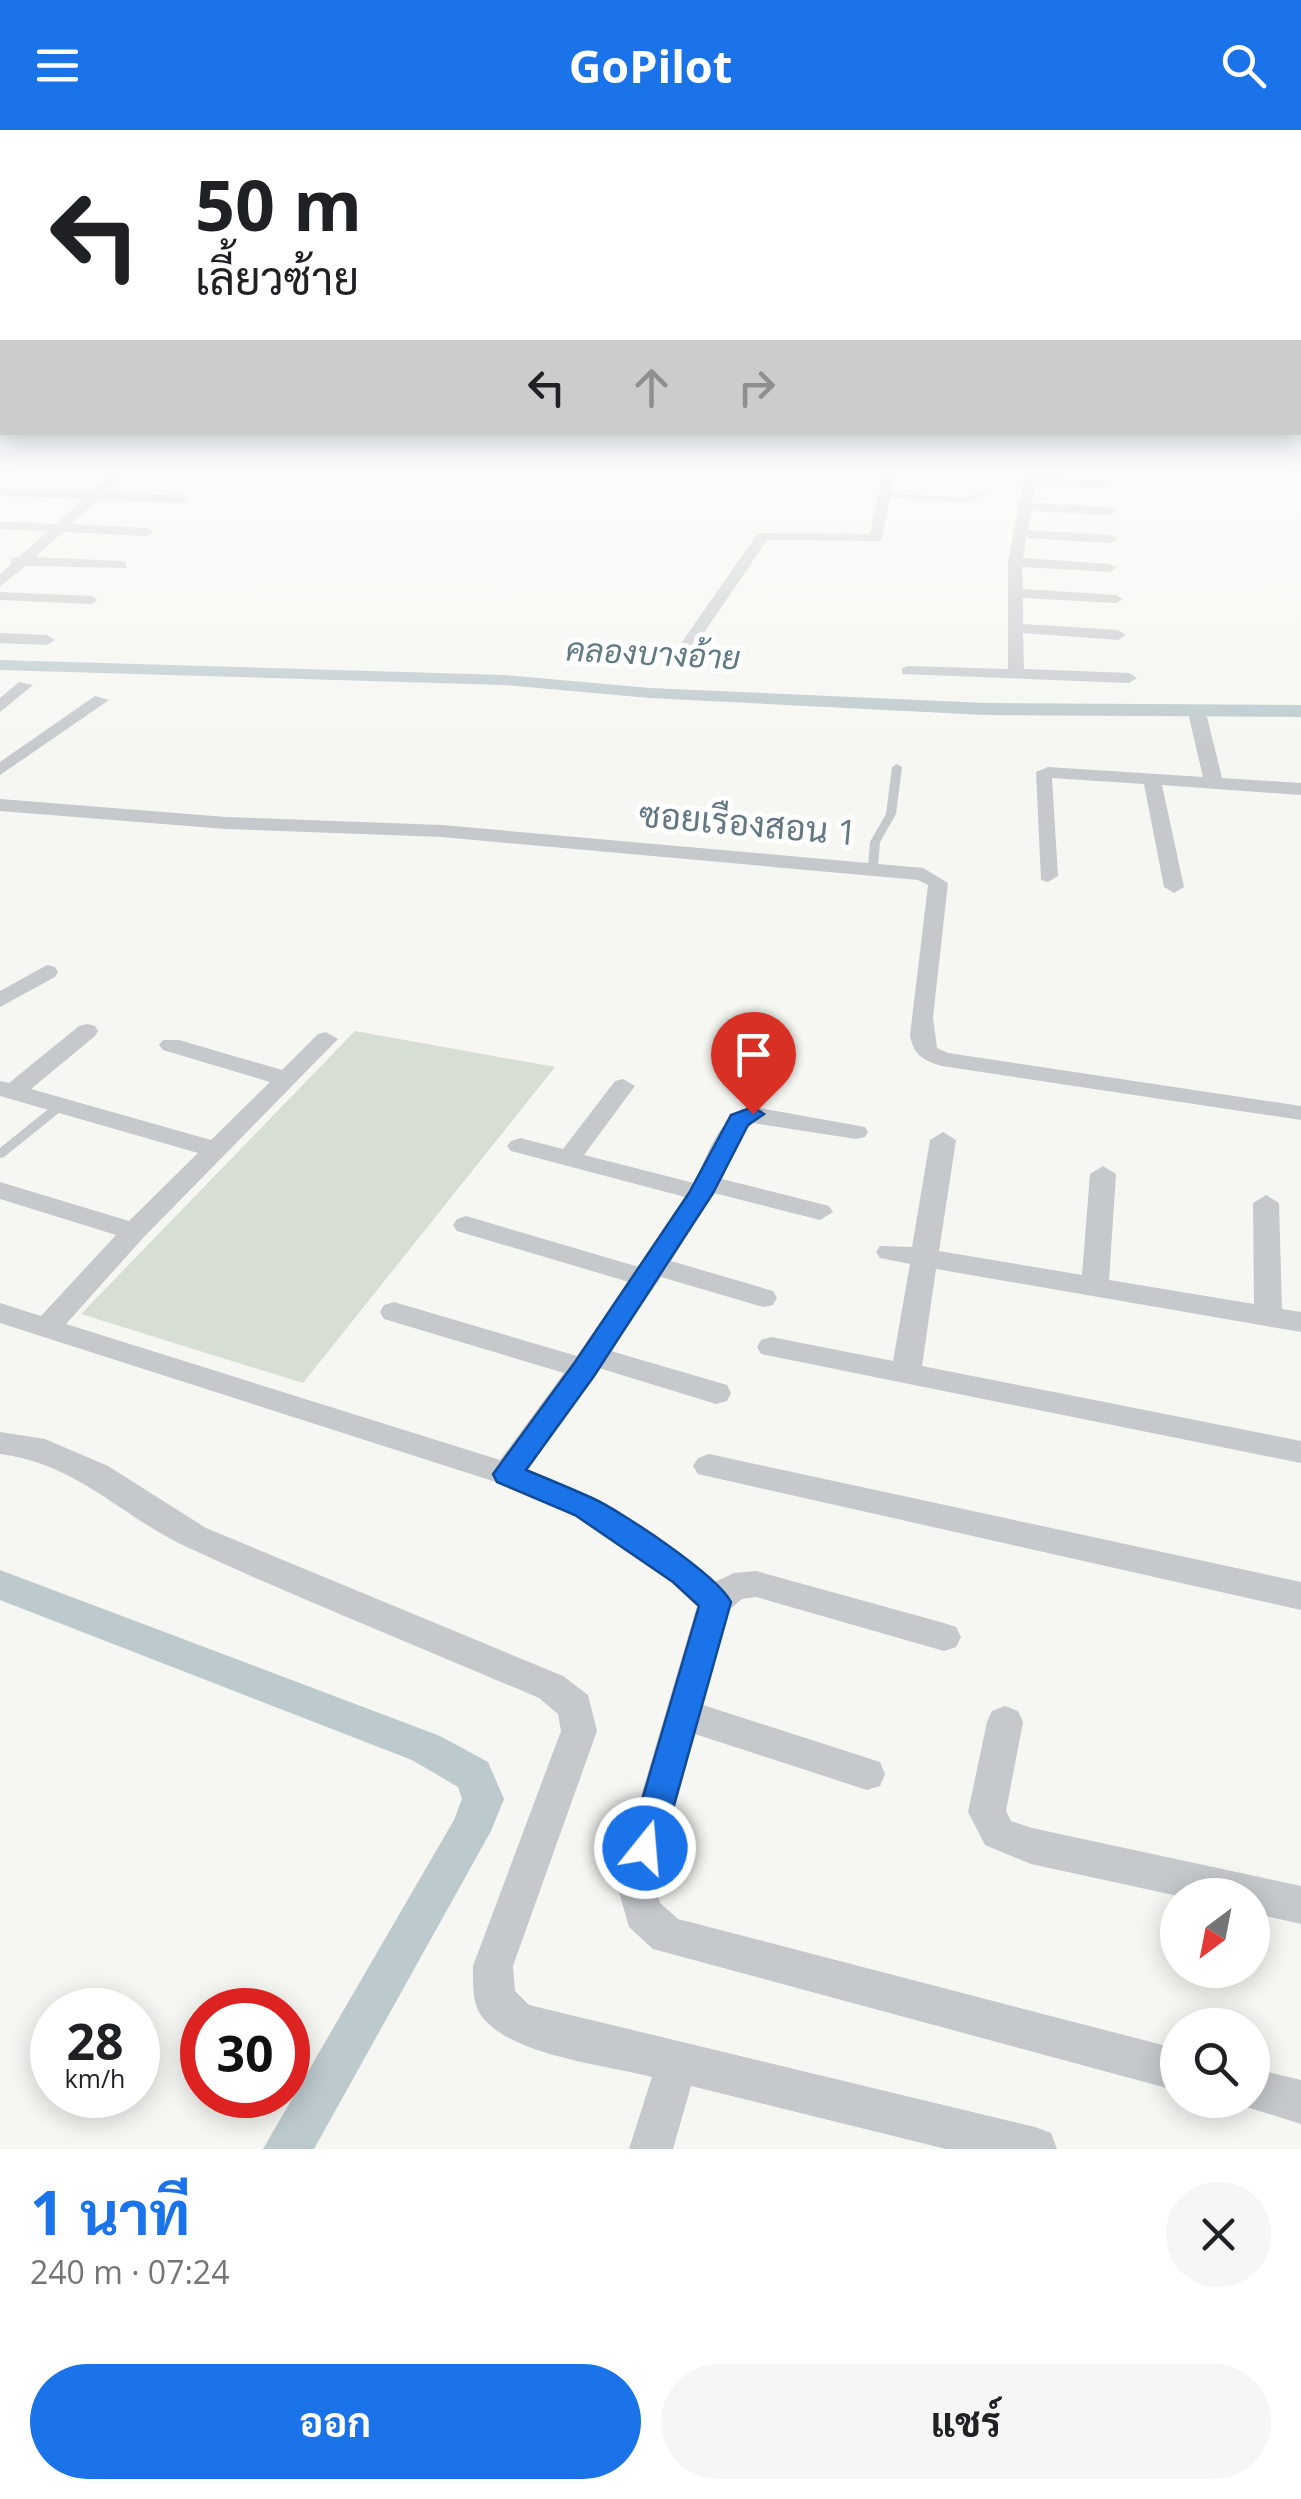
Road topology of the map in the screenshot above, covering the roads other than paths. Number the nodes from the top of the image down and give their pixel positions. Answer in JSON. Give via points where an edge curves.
{"nodes":[{"id":1,"x":20,"y":563,"type":"edge"},
{"id":2,"x":77,"y":563,"type":"edge"},
{"id":3,"x":744,"y":563,"type":"edge"},
{"id":4,"x":1016,"y":563,"type":"edge"},
{"id":5,"x":1035,"y":563,"type":"edge"},
{"id":6,"x":121,"y":565,"type":"dead end"},
{"id":7,"x":1110,"y":568,"type":"dead end"},
{"id":8,"x":0,"y":582,"type":"edge"},
{"id":9,"x":1014,"y":593,"type":"junction"},
{"id":10,"x":0,"y":596,"type":"edge"},
{"id":11,"x":1116,"y":599,"type":"dead end"},
{"id":12,"x":92,"y":600,"type":"dead end"},
{"id":13,"x":1015,"y":628,"type":"junction"},
{"id":14,"x":1118,"y":635,"type":"dead end"},
{"id":15,"x":0,"y":638,"type":"edge"},
{"id":16,"x":47,"y":640,"type":"dead end"},
{"id":17,"x":676,"y":662,"type":"dead end"},
{"id":18,"x":908,"y":671,"type":"dead end"},
{"id":19,"x":1016,"y":674,"type":"junction"},
{"id":20,"x":1129,"y":678,"type":"dead end"},
{"id":21,"x":24,"y":685,"type":"dead end"},
{"id":22,"x":101,"y":700,"type":"dead end"},
{"id":23,"x":0,"y":706,"type":"edge"},
{"id":24,"x":1198,"y":717,"type":"dead end"},
{"id":25,"x":896,"y":767,"type":"dead end"},
{"id":26,"x":0,"y":770,"type":"edge"},
{"id":27,"x":1152,"y":780,"type":"junction"},
{"id":28,"x":1214,"y":783,"type":"junction"},
{"id":29,"x":1301,"y":789,"type":"edge"},
{"id":30,"x":0,"y":805,"type":"edge"},
{"id":31,"x":873,"y":866,"type":"junction"},
{"id":32,"x":1048,"y":876,"type":"dead end"},
{"id":33,"x":1174,"y":887,"type":"dead end"},
{"id":34,"x":47,"y":972,"type":"dead end"},
{"id":35,"x":0,"y":1000,"type":"edge"},
{"id":36,"x":87,"y":1031,"type":"dead end"},
{"id":37,"x":326,"y":1039,"type":"dead end"},
{"id":38,"x":171,"y":1045,"type":"dead end"},
{"id":39,"x":286,"y":1079,"type":"junction"},
{"id":40,"x":624,"y":1086,"type":"dead end"},
{"id":41,"x":6,"y":1090,"type":"edge"},
{"id":42,"x":61,"y":1105,"type":"junction"},
{"id":43,"x":1301,"y":1112,"type":"edge"},
{"id":44,"x":856,"y":1132,"type":"dead end"},
{"id":45,"x":943,"y":1140,"type":"dead end"},
{"id":46,"x":520,"y":1146,"type":"dead end"},
{"id":47,"x":217,"y":1150,"type":"junction"},
{"id":48,"x":0,"y":1154,"type":"edge"},
{"id":49,"x":568,"y":1158,"type":"junction"},
{"id":50,"x":1103,"y":1174,"type":"dead end"},
{"id":51,"x":704,"y":1188,"type":"junction"},
{"id":52,"x":0,"y":1190,"type":"edge"},
{"id":53,"x":1266,"y":1203,"type":"dead end"},
{"id":54,"x":820,"y":1212,"type":"dead end"},
{"id":55,"x":466,"y":1225,"type":"dead end"},
{"id":56,"x":134,"y":1232,"type":"junction"},
{"id":57,"x":890,"y":1252,"type":"dead end"},
{"id":58,"x":923,"y":1258,"type":"junction"},
{"id":59,"x":649,"y":1272,"type":"junction"},
{"id":60,"x":1095,"y":1287,"type":"junction"},
{"id":61,"x":763,"y":1298,"type":"dead end"},
{"id":62,"x":394,"y":1312,"type":"dead end"},
{"id":63,"x":0,"y":1314,"type":"edge"},
{"id":64,"x":1268,"y":1316,"type":"junction"},
{"id":65,"x":1301,"y":1322,"type":"edge"},
{"id":66,"x":45,"y":1329,"type":"junction"},
{"id":67,"x":771,"y":1347,"type":"dead end"},
{"id":68,"x":589,"y":1363,"type":"junction"},
{"id":69,"x":906,"y":1372,"type":"junction"},
{"id":70,"x":716,"y":1392,"type":"dead end"},
{"id":71,"x":0,"y":1443,"type":"edge"},
{"id":72,"x":1301,"y":1452,"type":"edge"},
{"id":73,"x":709,"y":1466,"type":"dead end"},
{"id":74,"x":507,"y":1474,"type":"junction"},
{"id":75,"x":1301,"y":1596,"type":"edge"},
{"id":76,"x":715,"y":1602,"type":"junction"},
{"id":77,"x":944,"y":1636,"type":"dead end"},
{"id":78,"x":685,"y":1715,"type":"junction"},
{"id":79,"x":1005,"y":1722,"type":"dead end"},
{"id":80,"x":867,"y":1774,"type":"dead end"},
{"id":81,"x":1301,"y":1905,"type":"edge"},
{"id":82,"x":678,"y":2063,"type":"junction"},
{"id":83,"x":1160,"y":2065,"type":"edge"},
{"id":84,"x":1270,"y":2094,"type":"edge"},
{"id":85,"x":1301,"y":2102,"type":"edge"},
{"id":86,"x":651,"y":2149,"type":"edge"},
{"id":87,"x":1035,"y":2149,"type":"edge"}],
"edges":[{"from":1,"to":8,"type":"street"},
{"from":2,"to":6,"type":"street"},
{"from":3,"to":17,"type":"street"},
{"from":4,"to":9,"type":"street"},
{"from":5,"to":7,"type":"street"},
{"from":9,"to":11,"type":"street"},
{"from":9,"to":13,"type":"street"},
{"from":10,"to":12,"type":"street"},
{"from":13,"to":14,"type":"street"},
{"from":13,"to":19,"type":"street"},
{"from":15,"to":16,"type":"street"},
{"from":18,"to":19,"type":"street"},
{"from":19,"to":20,"type":"street"},
{"from":21,"to":23,"type":"street"},
{"from":22,"to":26,"type":"street"},
{"from":24,"to":28,"type":"street"},
{"from":25,"to":31,"type":"lane","via":[[892,814],[874,842]]},
{"from":27,"to":28,"type":"street"},
{"from":27,"to":32,"type":"street","via":[[1054,771],[1042,776]]},
{"from":27,"to":33,"type":"street"},
{"from":28,"to":29,"type":"street"},
{"from":30,"to":31,"type":"street","name":"ซอยเรืองสอน 1"},
{"from":31,"to":43,"type":"street","name":"ซอยเรืองสอน 1","via":[[938,883],[922,1044],[927,1052]]},
{"from":34,"to":35,"type":"street"},
{"from":36,"to":41,"type":"street"},
{"from":37,"to":39,"type":"street"},
{"from":38,"to":39,"type":"street"},
{"from":39,"to":47,"type":"street"},
{"from":40,"to":49,"type":"street"},
{"from":41,"to":42,"type":"street"},
{"from":42,"to":47,"type":"street"},
{"from":42,"to":48,"type":"lane"},
{"from":44,"to":51,"type":"street","via":[[744,1115]]},
{"from":45,"to":58,"type":"street"},
{"from":46,"to":49,"type":"street"},
{"from":47,"to":56,"type":"street"},
{"from":49,"to":51,"type":"street"},
{"from":50,"to":60,"type":"street"},
{"from":51,"to":54,"type":"street"},
{"from":51,"to":59,"type":"street"},
{"from":52,"to":56,"type":"street"},
{"from":53,"to":64,"type":"street"},
{"from":55,"to":59,"type":"street"},
{"from":56,"to":66,"type":"street"},
{"from":57,"to":58,"type":"street"},
{"from":58,"to":60,"type":"street"},
{"from":58,"to":69,"type":"street"},
{"from":59,"to":61,"type":"street"},
{"from":59,"to":68,"type":"street"},
{"from":60,"to":64,"type":"street"},
{"from":62,"to":68,"type":"street"},
{"from":63,"to":66,"type":"street"},
{"from":64,"to":65,"type":"street"},
{"from":66,"to":74,"type":"street"},
{"from":67,"to":69,"type":"street"},
{"from":68,"to":70,"type":"street"},
{"from":68,"to":74,"type":"street"},
{"from":69,"to":72,"type":"street"},
{"from":71,"to":82,"type":"street","via":[[34,1447],[98,1474],[195,1537],[552,1687],[576,1706],[579,1731],[493,1966],[495,2000],[518,2023]]},
{"from":73,"to":75,"type":"street"},
{"from":74,"to":76,"type":"street","via":[[586,1507]]},
{"from":76,"to":77,"type":"street","via":[[734,1586],[756,1584]]},
{"from":76,"to":78,"type":"street"},
{"from":78,"to":80,"type":"street"},
{"from":78,"to":83,"type":"street","via":[[635,1882],[643,1914],[667,1935]]},
{"from":79,"to":81,"type":"street","via":[[988,1812],[998,1833],[1030,1846]]},
{"from":82,"to":86,"type":"street"},
{"from":82,"to":87,"type":"street"},
{"from":84,"to":85,"type":"street"}]}
